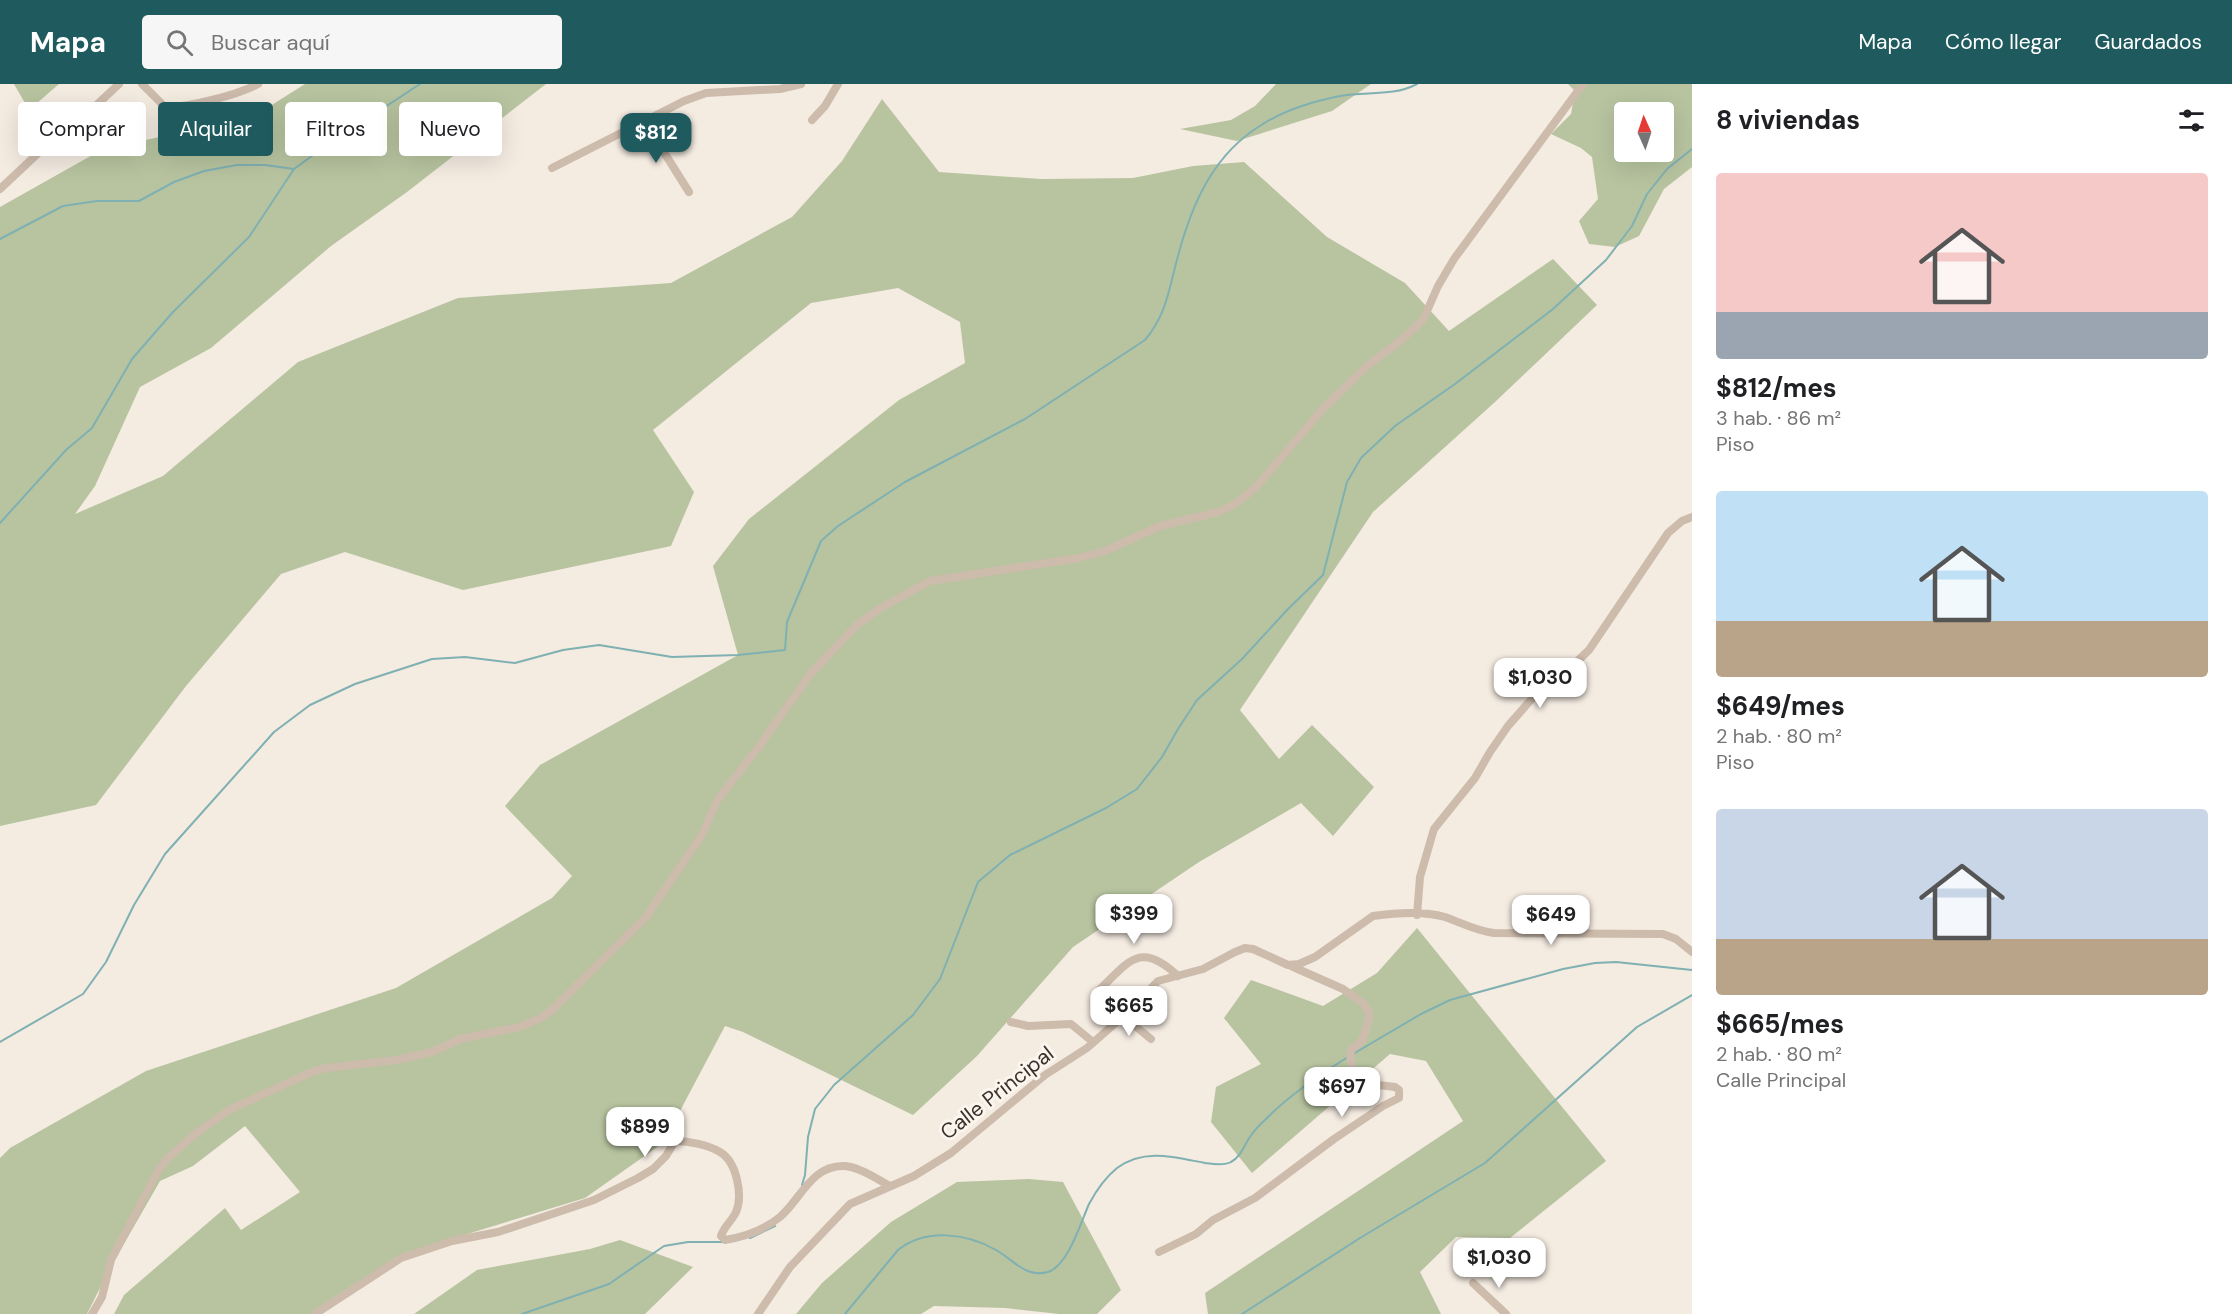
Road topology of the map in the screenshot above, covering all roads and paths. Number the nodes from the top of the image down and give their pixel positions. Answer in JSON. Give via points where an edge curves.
{"nodes":[{"id":1,"x":118,"y":84,"type":"edge"},
{"id":2,"x":142,"y":84,"type":"edge"},
{"id":3,"x":258,"y":84,"type":"edge"},
{"id":4,"x":801,"y":84,"type":"edge"},
{"id":5,"x":838,"y":84,"type":"edge"},
{"id":6,"x":1583,"y":84,"type":"edge"},
{"id":7,"x":812,"y":120,"type":"dead end"},
{"id":8,"x":645,"y":122,"type":"junction"},
{"id":9,"x":552,"y":168,"type":"dead end"},
{"id":10,"x":0,"y":189,"type":"edge"},
{"id":11,"x":689,"y":192,"type":"dead end"},
{"id":12,"x":1692,"y":517,"type":"edge"},
{"id":13,"x":1417,"y":915,"type":"junction"},
{"id":14,"x":1692,"y":952,"type":"edge"},
{"id":15,"x":1288,"y":965,"type":"junction"},
{"id":16,"x":1178,"y":976,"type":"junction"},
{"id":17,"x":1097,"y":992,"type":"dead end"},
{"id":18,"x":1123,"y":1016,"type":"junction"},
{"id":19,"x":1011,"y":1022,"type":"dead end"},
{"id":20,"x":1151,"y":1039,"type":"dead end"},
{"id":21,"x":1093,"y":1042,"type":"junction"},
{"id":22,"x":890,"y":1186,"type":"junction"},
{"id":23,"x":1159,"y":1252,"type":"dead end"},
{"id":24,"x":1473,"y":1283,"type":"dead end"},
{"id":25,"x":93,"y":1314,"type":"edge"},
{"id":26,"x":315,"y":1314,"type":"edge"},
{"id":27,"x":758,"y":1314,"type":"edge"},
{"id":28,"x":1506,"y":1314,"type":"edge"}],
"edges":[{"from":1,"to":10,"type":"street"},
{"from":2,"to":3,"type":"street","via":[[166,108],[187,106]]},
{"from":4,"to":8,"type":"street","via":[[706,93]]},
{"from":5,"to":7,"type":"street"},
{"from":6,"to":25,"type":"street","via":[[1454,259],[1423,320],[1321,411],[1238,503],[1160,526],[1105,551],[1079,558],[930,581],[879,609],[858,624],[811,673],[718,799],[702,835],[646,917],[553,1009],[519,1027],[460,1039],[432,1052],[314,1071],[231,1109],[195,1134],[159,1169],[111,1260],[102,1297]]},
{"from":8,"to":9,"type":"street"},
{"from":8,"to":11,"type":"street"},
{"from":12,"to":13,"type":"street","via":[[1668,533],[1589,650],[1536,694],[1508,726],[1475,778],[1434,829],[1420,877]]},
{"from":13,"to":14,"type":"street","via":[[1444,917],[1494,933],[1663,934]]},
{"from":13,"to":15,"type":"street","via":[[1373,916],[1306,962]]},
{"from":15,"to":16,"type":"street","name":"Calle Principal","via":[[1245,948],[1203,969]]},
{"from":15,"to":23,"type":"street","name":"Calle Principal","via":[[1343,989],[1363,1003],[1369,1019],[1362,1041],[1351,1050],[1354,1074],[1362,1083],[1395,1087],[1399,1098],[1334,1139],[1255,1198]]},
{"from":16,"to":17,"type":"street","via":[[1153,958],[1138,957]]},
{"from":16,"to":18,"type":"street","name":"Calle Principal","via":[[1155,983]]},
{"from":18,"to":20,"type":"street"},
{"from":18,"to":21,"type":"street","name":"Calle Principal"},
{"from":19,"to":21,"type":"street","via":[[1028,1026],[1071,1024]]},
{"from":21,"to":22,"type":"street","name":"Calle Principal","via":[[1045,1075],[951,1153]]},
{"from":22,"to":26,"type":"street","via":[[845,1166],[830,1168],[809,1180],[780,1216],[749,1236],[725,1240],[722,1232],[735,1214],[739,1200],[738,1180],[732,1167],[722,1153],[688,1141],[675,1142],[653,1169],[594,1200],[402,1258]]},
{"from":22,"to":27,"type":"street","name":"Calle Principal","via":[[850,1204],[839,1214],[790,1267]]},
{"from":24,"to":28,"type":"street"}]}
